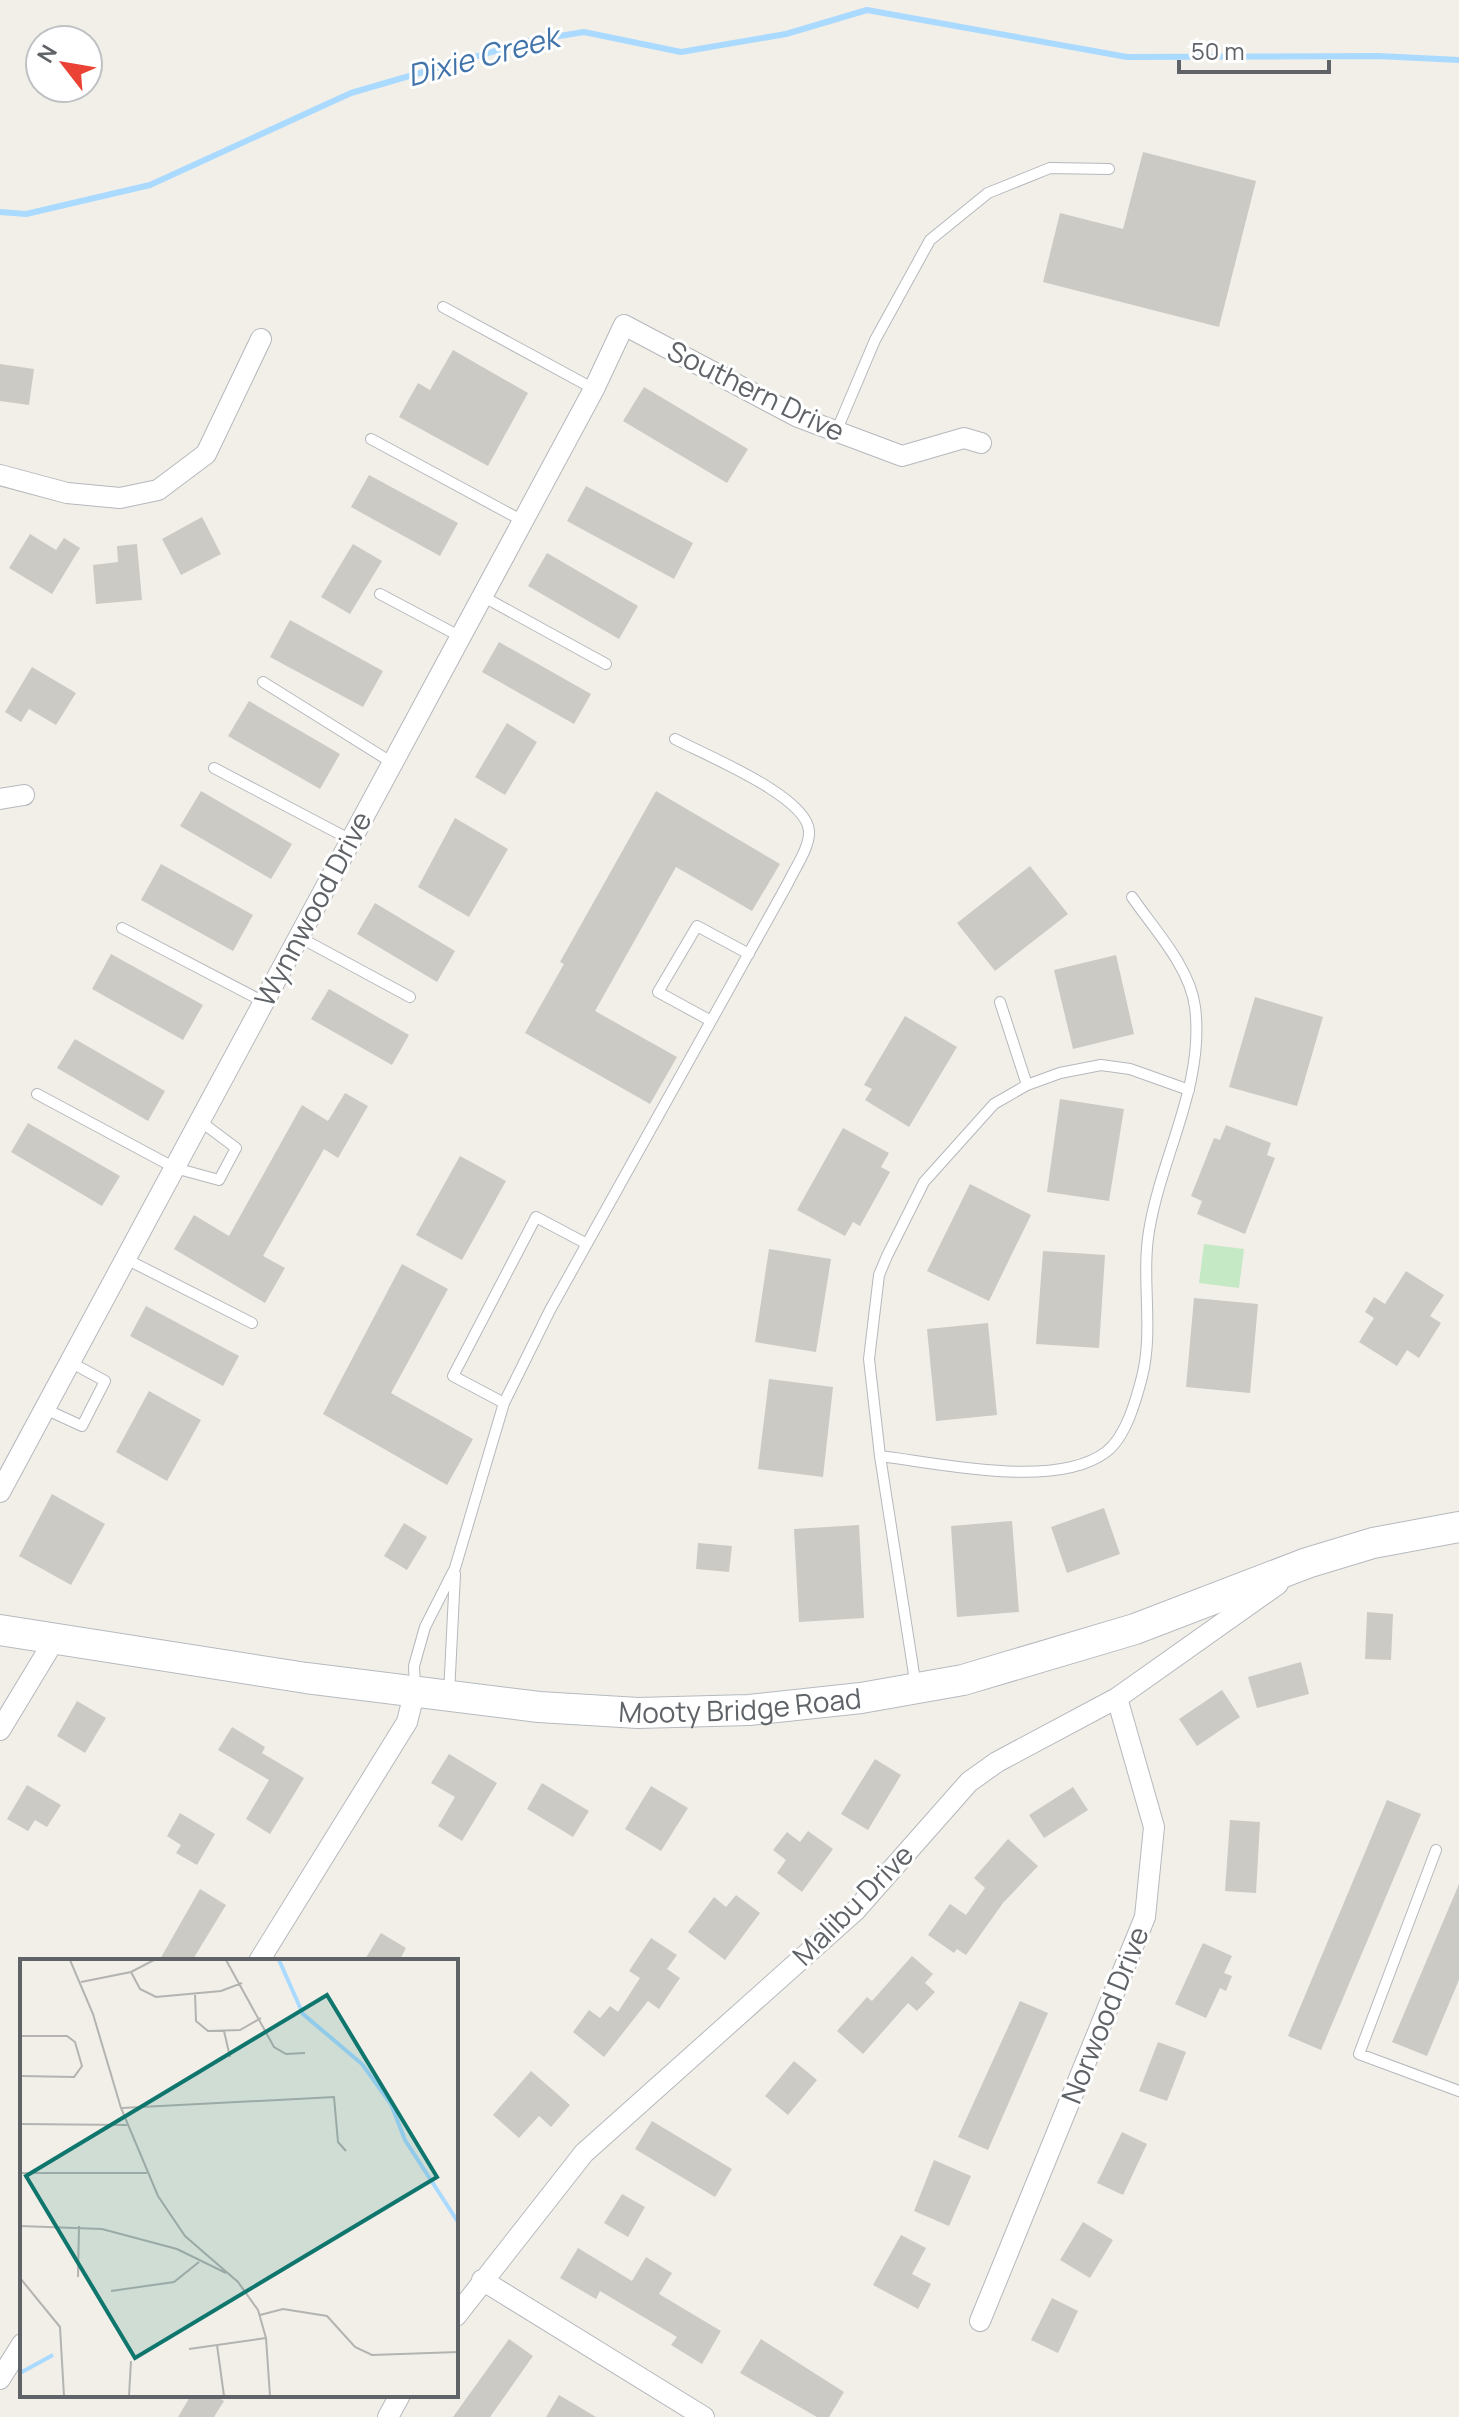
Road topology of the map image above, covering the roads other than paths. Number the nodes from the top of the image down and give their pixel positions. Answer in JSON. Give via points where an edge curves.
{"nodes":[{"id":1,"x":1109,"y":169,"type":"dead end"},
{"id":2,"x":443,"y":307,"type":"dead end"},
{"id":3,"x":624,"y":325,"type":"joint"},
{"id":4,"x":261,"y":339,"type":"dead end"},
{"id":5,"x":594,"y":389,"type":"junction"},
{"id":6,"x":836,"y":432,"type":"junction"},
{"id":7,"x":371,"y":439,"type":"dead end"},
{"id":8,"x":981,"y":443,"type":"dead end"},
{"id":9,"x":0,"y":475,"type":"edge"},
{"id":10,"x":523,"y":521,"type":"junction"},
{"id":11,"x":380,"y":594,"type":"dead end"},
{"id":12,"x":481,"y":595,"type":"junction"},
{"id":13,"x":461,"y":637,"type":"junction"},
{"id":14,"x":606,"y":664,"type":"dead end"},
{"id":15,"x":263,"y":682,"type":"dead end"},
{"id":16,"x":675,"y":739,"type":"dead end"},
{"id":17,"x":391,"y":762,"type":"junction"},
{"id":18,"x":214,"y":768,"type":"dead end"},
{"id":19,"x":24,"y":795,"type":"dead end"},
{"id":20,"x":0,"y":799,"type":"edge"},
{"id":21,"x":351,"y":840,"type":"junction"},
{"id":22,"x":1132,"y":897,"type":"dead end"},
{"id":23,"x":122,"y":928,"type":"dead end"},
{"id":24,"x":299,"y":937,"type":"junction"},
{"id":25,"x":749,"y":954,"type":"junction"},
{"id":26,"x":410,"y":997,"type":"dead end"},
{"id":27,"x":264,"y":1002,"type":"junction"},
{"id":28,"x":1000,"y":1002,"type":"dead end"},
{"id":29,"x":711,"y":1021,"type":"junction"},
{"id":30,"x":1027,"y":1085,"type":"junction"},
{"id":31,"x":1189,"y":1090,"type":"junction"},
{"id":32,"x":37,"y":1094,"type":"dead end"},
{"id":33,"x":200,"y":1121,"type":"junction"},
{"id":34,"x":175,"y":1168,"type":"junction"},
{"id":35,"x":587,"y":1244,"type":"junction"},
{"id":36,"x":126,"y":1259,"type":"junction"},
{"id":37,"x":252,"y":1323,"type":"dead end"},
{"id":38,"x":70,"y":1362,"type":"junction"},
{"id":39,"x":504,"y":1403,"type":"junction"},
{"id":40,"x":45,"y":1409,"type":"junction"},
{"id":41,"x":880,"y":1456,"type":"junction"},
{"id":42,"x":0,"y":1492,"type":"edge"},
{"id":43,"x":1459,"y":1527,"type":"edge"},
{"id":44,"x":1307,"y":1563,"type":"junction"},
{"id":45,"x":455,"y":1568,"type":"junction"},
{"id":46,"x":0,"y":1630,"type":"edge"},
{"id":47,"x":55,"y":1639,"type":"junction"},
{"id":48,"x":916,"y":1689,"type":"junction"},
{"id":49,"x":415,"y":1690,"type":"junction"},
{"id":50,"x":449,"y":1696,"type":"junction"},
{"id":51,"x":1117,"y":1698,"type":"junction"},
{"id":52,"x":0,"y":1730,"type":"edge"},
{"id":53,"x":1436,"y":1850,"type":"dead end"},
{"id":54,"x":260,"y":1959,"type":"edge"},
{"id":55,"x":1459,"y":2091,"type":"edge"},
{"id":56,"x":482,"y":2280,"type":"junction"},
{"id":57,"x":458,"y":2313,"type":"edge"},
{"id":58,"x":980,"y":2321,"type":"dead end"},
{"id":59,"x":20,"y":2347,"type":"edge"},
{"id":60,"x":0,"y":2379,"type":"edge"},
{"id":61,"x":399,"y":2397,"type":"edge"},
{"id":62,"x":388,"y":2417,"type":"edge"},
{"id":63,"x":704,"y":2417,"type":"edge"}],
"edges":[{"from":1,"to":6,"type":"lane","via":[[1050,168],[988,193],[930,240],[875,340]]},
{"from":2,"to":5,"type":"lane"},
{"from":3,"to":5,"type":"street","name":"Wynnwood Drive"},
{"from":3,"to":6,"type":"street","name":"Southern Drive"},
{"from":4,"to":9,"type":"street","via":[[206,454],[158,490],[120,498],[67,493]]},
{"from":5,"to":10,"type":"street","name":"Wynnwood Drive"},
{"from":6,"to":8,"type":"street","name":"Southern Drive","via":[[902,456],[964,438]]},
{"from":7,"to":10,"type":"lane"},
{"from":10,"to":12,"type":"street","name":"Wynnwood Drive"},
{"from":11,"to":13,"type":"lane"},
{"from":12,"to":13,"type":"street","name":"Wynnwood Drive"},
{"from":12,"to":14,"type":"lane"},
{"from":13,"to":17,"type":"street","name":"Wynnwood Drive"},
{"from":15,"to":17,"type":"lane"},
{"from":16,"to":25,"type":"lane","via":[[788,799],[808,823],[810,836]]},
{"from":17,"to":21,"type":"street","name":"Wynnwood Drive"},
{"from":18,"to":21,"type":"lane"},
{"from":19,"to":20,"type":"street"},
{"from":21,"to":24,"type":"street","name":"Wynnwood Drive"},
{"from":22,"to":31,"type":"lane","via":[[1186,978],[1194,1002],[1197,1029]]},
{"from":23,"to":27,"type":"lane"},
{"from":24,"to":26,"type":"lane"},
{"from":24,"to":27,"type":"street","name":"Wynnwood Drive"},
{"from":25,"to":29,"type":"lane"},
{"from":25,"to":29,"type":"lane","via":[[697,926],[658,992]]},
{"from":27,"to":33,"type":"street","name":"Wynnwood Drive"},
{"from":28,"to":30,"type":"lane"},
{"from":29,"to":35,"type":"lane"},
{"from":30,"to":31,"type":"lane","via":[[1101,1065],[1130,1069]]},
{"from":30,"to":41,"type":"lane","via":[[994,1104],[924,1182],[879,1275],[869,1359]]},
{"from":31,"to":41,"type":"lane","via":[[1149,1232],[1143,1373],[1129,1419],[1107,1452],[1078,1464],[1020,1474]]},
{"from":32,"to":34,"type":"lane"},
{"from":33,"to":34,"type":"street","name":"Wynnwood Drive"},
{"from":33,"to":34,"type":"lane","via":[[236,1148],[219,1180]]},
{"from":34,"to":36,"type":"street","name":"Wynnwood Drive"},
{"from":35,"to":39,"type":"lane"},
{"from":35,"to":39,"type":"lane","via":[[536,1217],[453,1376]]},
{"from":36,"to":37,"type":"lane"},
{"from":36,"to":38,"type":"street","name":"Wynnwood Drive"},
{"from":38,"to":40,"type":"street","name":"Wynnwood Drive"},
{"from":38,"to":40,"type":"lane","via":[[105,1381],[82,1426]]},
{"from":39,"to":45,"type":"lane"},
{"from":40,"to":42,"type":"street","name":"Wynnwood Drive"},
{"from":41,"to":48,"type":"lane"},
{"from":43,"to":44,"type":"main road","name":"Mooty Bridge Road","via":[[1373,1543]]},
{"from":44,"to":48,"type":"main road","name":"Mooty Bridge Road","via":[[1135,1629]]},
{"from":44,"to":51,"type":"street","name":"Malibu Drive"},
{"from":45,"to":49,"type":"lane","via":[[425,1627],[414,1666]]},
{"from":45,"to":50,"type":"lane"},
{"from":46,"to":47,"type":"main road","name":"Mooty Bridge Road"},
{"from":47,"to":49,"type":"main road","name":"Mooty Bridge Road"},
{"from":47,"to":52,"type":"street"},
{"from":48,"to":50,"type":"main road","name":"Mooty Bridge Road","via":[[805,1705],[693,1713],[583,1711]]},
{"from":49,"to":50,"type":"main road","name":"Mooty Bridge Road"},
{"from":49,"to":54,"type":"street","via":[[407,1722]]},
{"from":51,"to":56,"type":"street","name":"Malibu Drive","via":[[969,1782],[856,1910],[584,2153]]},
{"from":51,"to":58,"type":"street","name":"Norwood Drive","via":[[1154,1827],[1145,1917]]},
{"from":53,"to":55,"type":"lane","via":[[1359,2054]]},
{"from":56,"to":57,"type":"street","name":"Malibu Drive"},
{"from":56,"to":63,"type":"street"},
{"from":59,"to":60,"type":"street"},
{"from":61,"to":62,"type":"street"}]}
